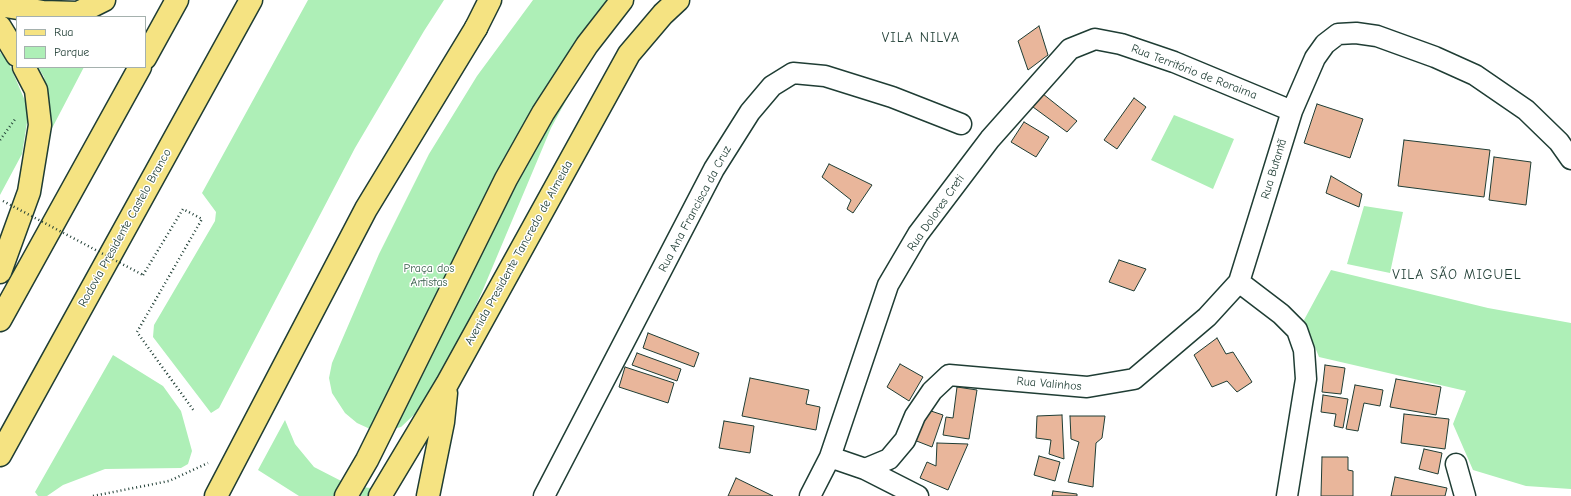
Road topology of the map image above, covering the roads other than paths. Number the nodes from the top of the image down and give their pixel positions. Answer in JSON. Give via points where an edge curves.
{"nodes":[{"id":1,"x":104,"y":0,"type":"edge"},
{"id":2,"x":177,"y":0,"type":"edge"},
{"id":3,"x":251,"y":0,"type":"edge"},
{"id":4,"x":490,"y":0,"type":"edge"},
{"id":5,"x":622,"y":0,"type":"edge"},
{"id":6,"x":0,"y":5,"type":"edge"},
{"id":7,"x":670,"y":7,"type":"edge"},
{"id":8,"x":0,"y":27,"type":"edge"},
{"id":9,"x":1095,"y":39,"type":"joint"},
{"id":10,"x":16,"y":53,"type":"edge"},
{"id":11,"x":146,"y":56,"type":"edge"},
{"id":12,"x":25,"y":68,"type":"edge"},
{"id":13,"x":139,"y":68,"type":"edge"},
{"id":14,"x":1292,"y":110,"type":"junction"},
{"id":15,"x":961,"y":124,"type":"dead end"},
{"id":16,"x":1571,"y":159,"type":"edge"},
{"id":17,"x":0,"y":272,"type":"edge"},
{"id":18,"x":1239,"y":282,"type":"junction"},
{"id":19,"x":0,"y":320,"type":"edge"},
{"id":20,"x":447,"y":384,"type":"junction"},
{"id":21,"x":0,"y":455,"type":"edge"},
{"id":22,"x":830,"y":457,"type":"junction"},
{"id":23,"x":1456,"y":464,"type":"dead end"},
{"id":24,"x":865,"y":469,"type":"junction"},
{"id":25,"x":216,"y":496,"type":"edge"},
{"id":26,"x":346,"y":496,"type":"edge"},
{"id":27,"x":380,"y":496,"type":"edge"},
{"id":28,"x":428,"y":496,"type":"edge"},
{"id":29,"x":544,"y":496,"type":"edge"},
{"id":30,"x":810,"y":496,"type":"edge"},
{"id":31,"x":918,"y":496,"type":"edge"},
{"id":32,"x":1287,"y":496,"type":"edge"},
{"id":33,"x":1465,"y":496,"type":"edge"}],
"edges":[{"from":1,"to":6,"type":"main road","via":[[78,13],[43,12]]},
{"from":2,"to":11,"type":"main road"},
{"from":3,"to":21,"type":"main road","name":"Rodovia Presidente Castelo Branco"},
{"from":4,"to":25,"type":"main road","via":[[476,28],[366,209]]},
{"from":5,"to":26,"type":"main road","via":[[587,45],[543,113],[506,179],[367,460]]},
{"from":7,"to":20,"type":"main road","name":"Avenida Presidente Tancredo de Almeida","via":[[629,54]]},
{"from":8,"to":10,"type":"main road"},
{"from":9,"to":14,"type":"street","name":"Rua Território de Roraima","via":[[1121,44],[1174,62]]},
{"from":9,"to":22,"type":"street","name":"Rua Dolores Creti","via":[[1070,49],[990,139],[918,234],[888,285]]},
{"from":12,"to":17,"type":"main road","via":[[36,90],[40,125],[29,192]]},
{"from":13,"to":19,"type":"main road"},
{"from":14,"to":16,"type":"street","name":"Rua Butantã","via":[[1315,58],[1325,44],[1338,34],[1377,36],[1435,56],[1475,75],[1526,110],[1559,142]]},
{"from":14,"to":18,"type":"street","name":"Rua Butantã"},
{"from":15,"to":29,"type":"street","name":"Rua Ana Francisca da Cruz","via":[[885,95],[825,76],[793,73],[772,86],[750,112],[714,169]]},
{"from":18,"to":24,"type":"street","name":"Rua Valinhos","via":[[1207,317],[1134,379],[1086,388],[949,375],[932,391],[915,416],[905,440],[889,459]]},
{"from":18,"to":32,"type":"street","via":[[1297,330],[1304,350],[1306,379]]},
{"from":20,"to":27,"type":"main road","name":"Avenida Presidente Tancredo de Almeida"},
{"from":20,"to":28,"type":"main road","via":[[443,422]]},
{"from":22,"to":24,"type":"street"},
{"from":22,"to":30,"type":"street","name":"Rua Dolores Creti"},
{"from":23,"to":33,"type":"street"},
{"from":24,"to":31,"type":"street"}]}
